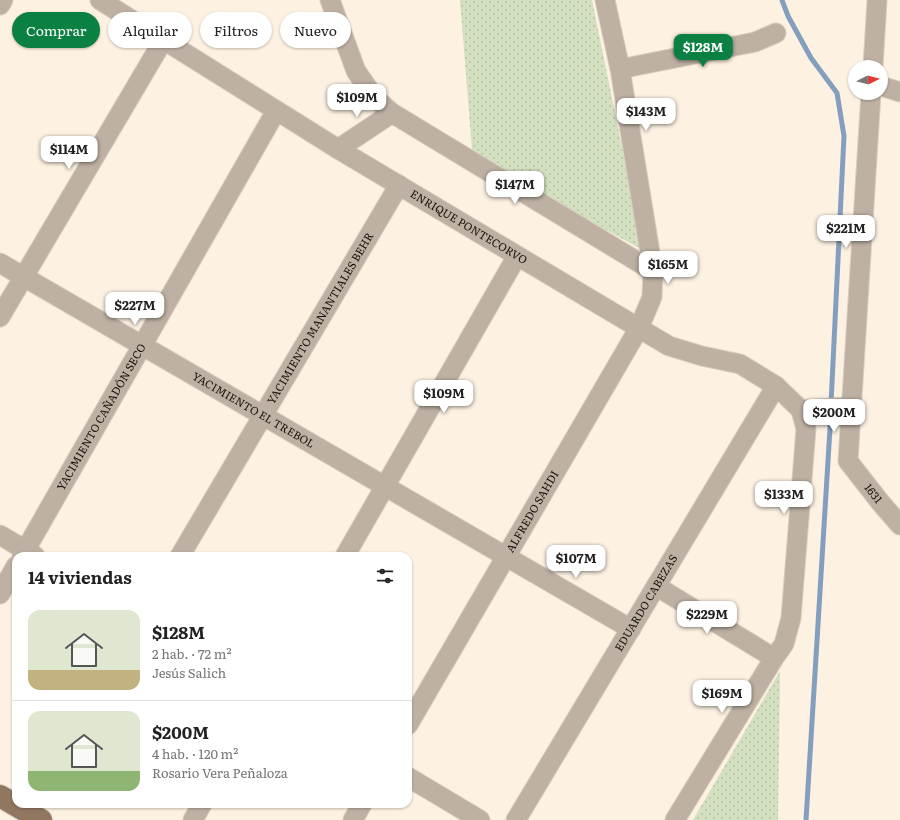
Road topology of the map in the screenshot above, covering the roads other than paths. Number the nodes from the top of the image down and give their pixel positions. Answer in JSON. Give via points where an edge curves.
{"nodes":[{"id":1,"x":3,"y":0,"type":"edge"},
{"id":2,"x":100,"y":0,"type":"edge"},
{"id":3,"x":330,"y":0,"type":"edge"},
{"id":4,"x":605,"y":0,"type":"edge"},
{"id":5,"x":877,"y":0,"type":"edge"},
{"id":6,"x":0,"y":5,"type":"edge"},
{"id":7,"x":120,"y":12,"type":"edge"},
{"id":8,"x":776,"y":33,"type":"dead end"},
{"id":9,"x":159,"y":48,"type":"edge"},
{"id":10,"x":178,"y":48,"type":"edge"},
{"id":11,"x":873,"y":60,"type":"edge"},
{"id":12,"x":620,"y":69,"type":"junction"},
{"id":13,"x":888,"y":88,"type":"edge"},
{"id":14,"x":900,"y":92,"type":"edge"},
{"id":15,"x":871,"y":100,"type":"edge"},
{"id":16,"x":276,"y":110,"type":"junction"},
{"id":17,"x":392,"y":113,"type":"junction"},
{"id":18,"x":338,"y":149,"type":"junction"},
{"id":19,"x":399,"y":185,"type":"junction"},
{"id":20,"x":517,"y":256,"type":"junction"},
{"id":21,"x":0,"y":263,"type":"edge"},
{"id":22,"x":653,"y":271,"type":"junction"},
{"id":23,"x":24,"y":277,"type":"junction"},
{"id":24,"x":0,"y":317,"type":"edge"},
{"id":25,"x":639,"y":328,"type":"junction"},
{"id":26,"x":142,"y":345,"type":"junction"},
{"id":27,"x":776,"y":386,"type":"junction"},
{"id":28,"x":851,"y":407,"type":"junction"},
{"id":29,"x":800,"y":410,"type":"junction"},
{"id":30,"x":263,"y":415,"type":"junction"},
{"id":31,"x":385,"y":486,"type":"junction"},
{"id":32,"x":900,"y":525,"type":"edge"},
{"id":33,"x":0,"y":535,"type":"edge"},
{"id":34,"x":19,"y":552,"type":"edge"},
{"id":35,"x":27,"y":552,"type":"edge"},
{"id":36,"x":182,"y":552,"type":"edge"},
{"id":37,"x":347,"y":552,"type":"edge"},
{"id":38,"x":506,"y":556,"type":"junction"},
{"id":39,"x":12,"y":576,"type":"edge"},
{"id":40,"x":656,"y":586,"type":"junction"},
{"id":41,"x":0,"y":594,"type":"edge"},
{"id":42,"x":631,"y":629,"type":"junction"},
{"id":43,"x":774,"y":658,"type":"junction"},
{"id":44,"x":412,"y":718,"type":"edge"},
{"id":45,"x":412,"y":780,"type":"edge"},
{"id":46,"x":0,"y":796,"type":"edge"},
{"id":47,"x":12,"y":801,"type":"edge"},
{"id":48,"x":200,"y":808,"type":"edge"},
{"id":49,"x":360,"y":808,"type":"edge"},
{"id":50,"x":193,"y":820,"type":"edge"},
{"id":51,"x":353,"y":820,"type":"edge"},
{"id":52,"x":480,"y":820,"type":"edge"},
{"id":53,"x":516,"y":820,"type":"edge"},
{"id":54,"x":675,"y":820,"type":"edge"}],
"edges":[{"from":1,"to":6,"type":"street"},
{"from":2,"to":7,"type":"street","name":"ENRIQUE PONTECORVO"},
{"from":3,"to":17,"type":"street","via":[[356,71],[374,97]]},
{"from":4,"to":12,"type":"street"},
{"from":5,"to":11,"type":"street"},
{"from":8,"to":12,"type":"street","via":[[755,42]]},
{"from":9,"to":23,"type":"street"},
{"from":10,"to":16,"type":"street","name":"ENRIQUE PONTECORVO"},
{"from":12,"to":22,"type":"street"},
{"from":13,"to":14,"type":"street"},
{"from":15,"to":28,"type":"street"},
{"from":16,"to":18,"type":"street","name":"ENRIQUE PONTECORVO"},
{"from":16,"to":26,"type":"street","name":"YACIMIENTO CAÑADÓN SECO"},
{"from":17,"to":18,"type":"street"},
{"from":17,"to":22,"type":"street"},
{"from":18,"to":19,"type":"street","name":"ENRIQUE PONTECORVO"},
{"from":19,"to":20,"type":"street","name":"ENRIQUE PONTECORVO"},
{"from":19,"to":30,"type":"street","name":"YACIMIENTO MANANTIALES BEHR"},
{"from":20,"to":25,"type":"street","name":"ENRIQUE PONTECORVO"},
{"from":20,"to":31,"type":"street"},
{"from":21,"to":23,"type":"street","name":"YACIMIENTO EL TREBOL"},
{"from":22,"to":25,"type":"street","name":"ALFREDO SAHDI","via":[[652,297]]},
{"from":23,"to":24,"type":"street"},
{"from":23,"to":26,"type":"street","name":"YACIMIENTO EL TREBOL"},
{"from":25,"to":27,"type":"street","name":"ENRIQUE PONTECORVO","via":[[669,346],[740,364]]},
{"from":25,"to":38,"type":"street","name":"ALFREDO SAHDI"},
{"from":26,"to":30,"type":"street","name":"YACIMIENTO EL TREBOL"},
{"from":26,"to":35,"type":"street","name":"YACIMIENTO CAÑADÓN SECO"},
{"from":27,"to":29,"type":"street","name":"ENRIQUE PONTECORVO"},
{"from":27,"to":40,"type":"street","name":"EDUARDO CABEZAS"},
{"from":28,"to":29,"type":"street"},
{"from":28,"to":32,"type":"street","name":"1631","via":[[848,461]]},
{"from":29,"to":43,"type":"street","via":[[806,429],[791,618],[784,644]]},
{"from":30,"to":31,"type":"street","name":"YACIMIENTO EL TREBOL"},
{"from":30,"to":36,"type":"street","name":"YACIMIENTO MANANTIALES BEHR"},
{"from":31,"to":37,"type":"street"},
{"from":31,"to":38,"type":"street","name":"YACIMIENTO EL TREBOL"},
{"from":33,"to":34,"type":"street"},
{"from":38,"to":42,"type":"street","name":"YACIMIENTO EL TREBOL"},
{"from":38,"to":44,"type":"street","name":"ALFREDO SAHDI"},
{"from":39,"to":41,"type":"street","name":"YACIMIENTO CAÑADÓN SECO"},
{"from":40,"to":42,"type":"street","name":"EDUARDO CABEZAS"},
{"from":40,"to":43,"type":"street"},
{"from":42,"to":53,"type":"street","name":"EDUARDO CABEZAS"},
{"from":43,"to":54,"type":"street"},
{"from":45,"to":52,"type":"street"},
{"from":46,"to":47,"type":"main road"},
{"from":48,"to":50,"type":"street"},
{"from":49,"to":51,"type":"street"}]}
